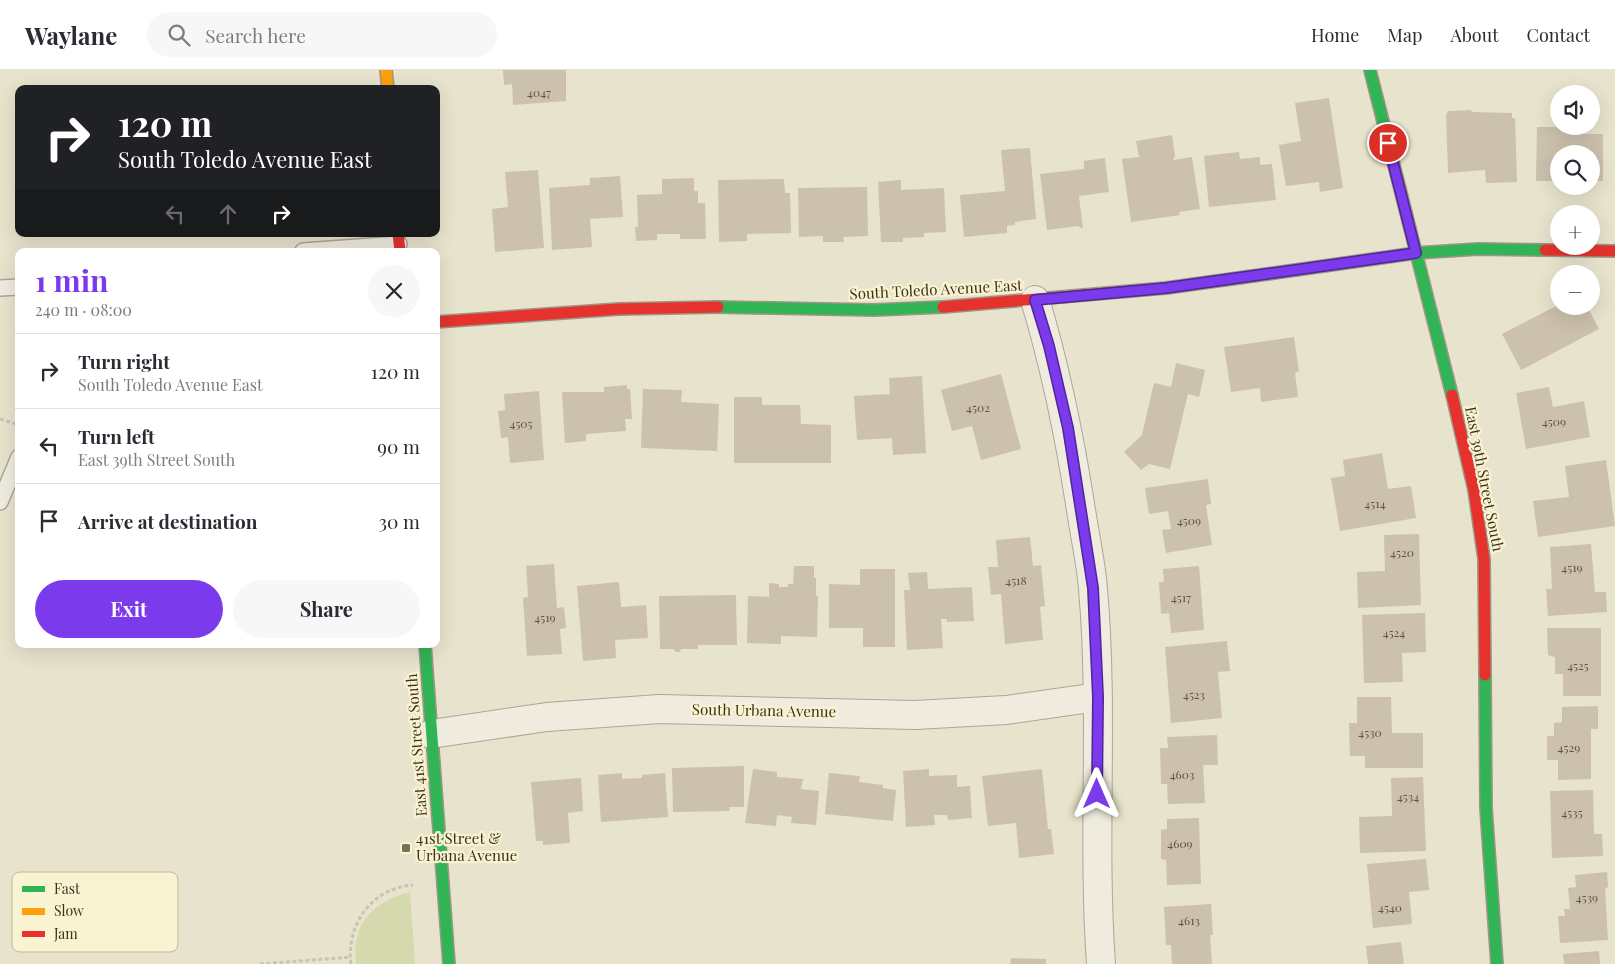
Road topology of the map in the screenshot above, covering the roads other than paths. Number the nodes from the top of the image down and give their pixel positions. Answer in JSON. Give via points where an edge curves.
{"nodes":[{"id":1,"x":386,"y":70,"type":"edge"},
{"id":2,"x":1370,"y":70,"type":"edge"},
{"id":3,"x":388,"y":85,"type":"edge"},
{"id":4,"x":399,"y":243,"type":"edge"},
{"id":5,"x":339,"y":248,"type":"edge"},
{"id":6,"x":1615,"y":251,"type":"edge"},
{"id":7,"x":1416,"y":253,"type":"junction"},
{"id":8,"x":15,"y":287,"type":"edge"},
{"id":9,"x":0,"y":288,"type":"edge"},
{"id":10,"x":1035,"y":300,"type":"junction"},
{"id":11,"x":440,"y":322,"type":"edge"},
{"id":12,"x":15,"y":466,"type":"edge"},
{"id":13,"x":0,"y":502,"type":"edge"},
{"id":14,"x":425,"y":648,"type":"edge"},
{"id":15,"x":1098,"y":697,"type":"junction"},
{"id":16,"x":431,"y":734,"type":"junction"},
{"id":17,"x":448,"y":964,"type":"edge"},
{"id":18,"x":1101,"y":964,"type":"edge"},
{"id":19,"x":1497,"y":964,"type":"edge"}],
"edges":[{"from":1,"to":3,"type":"street"},
{"from":2,"to":7,"type":"street","name":"East 39th Street South"},
{"from":4,"to":5,"type":"lane"},
{"from":6,"to":7,"type":"street","name":"South Toledo Avenue East","via":[[1478,249]]},
{"from":7,"to":10,"type":"street","name":"South Toledo Avenue East","via":[[1166,288]]},
{"from":7,"to":19,"type":"street","name":"East 39th Street South","via":[[1460,424],[1484,559],[1486,808]]},
{"from":8,"to":9,"type":"lane"},
{"from":10,"to":11,"type":"street","name":"South Toledo Avenue East","via":[[874,310],[619,309]]},
{"from":10,"to":15,"type":"street","via":[[1068,428],[1086,541],[1093,588]]},
{"from":12,"to":13,"type":"lane"},
{"from":14,"to":16,"type":"street","name":"East 41st Street South"},
{"from":15,"to":16,"type":"street","name":"South Urbana Avenue","via":[[1006,710],[915,715],[659,709],[547,717]]},
{"from":15,"to":18,"type":"street","via":[[1097,910]]},
{"from":16,"to":17,"type":"street","name":"East 41st Street South"}]}
